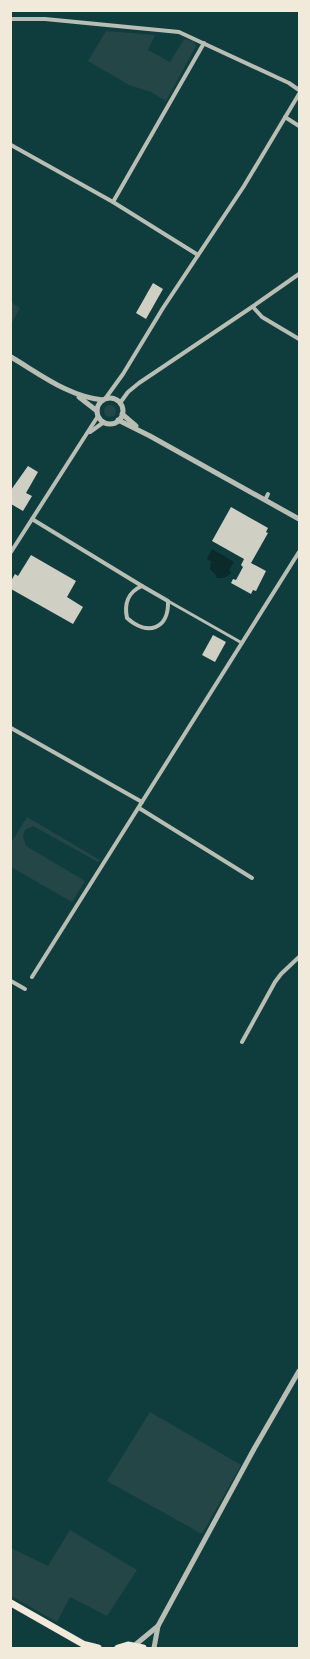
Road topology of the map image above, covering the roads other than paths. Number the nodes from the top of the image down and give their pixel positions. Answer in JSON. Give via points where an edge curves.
{"nodes":[{"id":1,"x":11,"y":19,"type":"edge"},
{"id":2,"x":204,"y":43,"type":"junction"},
{"id":3,"x":289,"y":83,"type":"junction"},
{"id":4,"x":299,"y":83,"type":"edge"},
{"id":5,"x":299,"y":90,"type":"edge"},
{"id":6,"x":299,"y":94,"type":"edge"},
{"id":7,"x":285,"y":117,"type":"junction"},
{"id":8,"x":299,"y":126,"type":"edge"},
{"id":9,"x":11,"y":145,"type":"edge"},
{"id":10,"x":113,"y":202,"type":"junction"},
{"id":11,"x":198,"y":255,"type":"junction"},
{"id":12,"x":299,"y":274,"type":"edge"},
{"id":13,"x":253,"y":307,"type":"junction"},
{"id":14,"x":299,"y":339,"type":"edge"},
{"id":15,"x":11,"y":357,"type":"edge"},
{"id":16,"x":73,"y":393,"type":"junction"},
{"id":17,"x":104,"y":400,"type":"junction"},
{"id":18,"x":120,"y":403,"type":"junction"},
{"id":19,"x":98,"y":413,"type":"junction"},
{"id":20,"x":122,"y":414,"type":"junction"},
{"id":21,"x":118,"y":420,"type":"junction"},
{"id":22,"x":104,"y":422,"type":"junction"},
{"id":23,"x":87,"y":434,"type":"junction"},
{"id":24,"x":150,"y":436,"type":"junction"},
{"id":25,"x":268,"y":494,"type":"dead end"},
{"id":26,"x":265,"y":500,"type":"junction"},
{"id":27,"x":32,"y":519,"type":"junction"},
{"id":28,"x":299,"y":519,"type":"edge"},
{"id":29,"x":11,"y":552,"type":"edge"},
{"id":30,"x":299,"y":552,"type":"edge"},
{"id":31,"x":142,"y":586,"type":"junction"},
{"id":32,"x":168,"y":601,"type":"junction"},
{"id":33,"x":242,"y":644,"type":"junction"},
{"id":34,"x":11,"y":728,"type":"edge"},
{"id":35,"x":142,"y":802,"type":"junction"},
{"id":36,"x":139,"y":808,"type":"junction"},
{"id":37,"x":252,"y":878,"type":"dead end"},
{"id":38,"x":299,"y":957,"type":"edge"},
{"id":39,"x":32,"y":977,"type":"dead end"},
{"id":40,"x":11,"y":981,"type":"edge"},
{"id":41,"x":25,"y":989,"type":"dead end"},
{"id":42,"x":242,"y":1042,"type":"dead end"},
{"id":43,"x":299,"y":1371,"type":"edge"},
{"id":44,"x":11,"y":1603,"type":"edge"},
{"id":45,"x":158,"y":1626,"type":"junction"},
{"id":46,"x":135,"y":1645,"type":"junction"},
{"id":47,"x":88,"y":1646,"type":"edge"},
{"id":48,"x":98,"y":1648,"type":"edge"},
{"id":49,"x":118,"y":1648,"type":"edge"},
{"id":50,"x":143,"y":1648,"type":"edge"},
{"id":51,"x":154,"y":1648,"type":"edge"}],
"edges":[{"from":1,"to":2,"type":"street","via":[[45,19],[171,30]]},
{"from":2,"to":3,"type":"street"},
{"from":2,"to":10,"type":"street"},
{"from":3,"to":4,"type":"street"},
{"from":3,"to":5,"type":"street"},
{"from":6,"to":7,"type":"street"},
{"from":7,"to":8,"type":"street"},
{"from":7,"to":11,"type":"street","via":[[244,186]]},
{"from":9,"to":10,"type":"street"},
{"from":10,"to":11,"type":"street"},
{"from":11,"to":17,"type":"street"},
{"from":12,"to":13,"type":"street"},
{"from":13,"to":14,"type":"street","via":[[262,317]]},
{"from":13,"to":18,"type":"street","via":[[139,383]]},
{"from":15,"to":16,"type":"street"},
{"from":16,"to":17,"type":"street","via":[[90,399]]},
{"from":16,"to":19,"type":"street"},
{"from":17,"to":18,"type":"street","via":[[115,399]]},
{"from":17,"to":19,"type":"street","via":[[99,404]]},
{"from":18,"to":20,"type":"street"},
{"from":19,"to":22,"type":"street"},
{"from":19,"to":23,"type":"street"},
{"from":20,"to":21,"type":"street"},
{"from":20,"to":24,"type":"street"},
{"from":21,"to":22,"type":"street","via":[[114,423]]},
{"from":21,"to":24,"type":"street"},
{"from":22,"to":23,"type":"street"},
{"from":23,"to":27,"type":"street"},
{"from":24,"to":26,"type":"street"},
{"from":25,"to":26,"type":"street"},
{"from":26,"to":28,"type":"street"},
{"from":27,"to":29,"type":"street"},
{"from":27,"to":31,"type":"street"},
{"from":30,"to":33,"type":"street"},
{"from":31,"to":32,"type":"street"},
{"from":31,"to":32,"type":"street","via":[[130,594],[126,602],[127,618],[132,622],[142,627],[156,627],[166,616]]},
{"from":32,"to":33,"type":"street"},
{"from":33,"to":35,"type":"street"},
{"from":34,"to":35,"type":"street"},
{"from":35,"to":36,"type":"street"},
{"from":36,"to":37,"type":"street"},
{"from":36,"to":39,"type":"street"},
{"from":38,"to":42,"type":"street","via":[[275,982]]},
{"from":40,"to":41,"type":"street"},
{"from":43,"to":45,"type":"street"},
{"from":44,"to":47,"type":"main road"},
{"from":45,"to":46,"type":"street"},
{"from":45,"to":51,"type":"street"},
{"from":46,"to":49,"type":"main road"},
{"from":46,"to":50,"type":"main road"},
{"from":47,"to":48,"type":"main road"}]}
